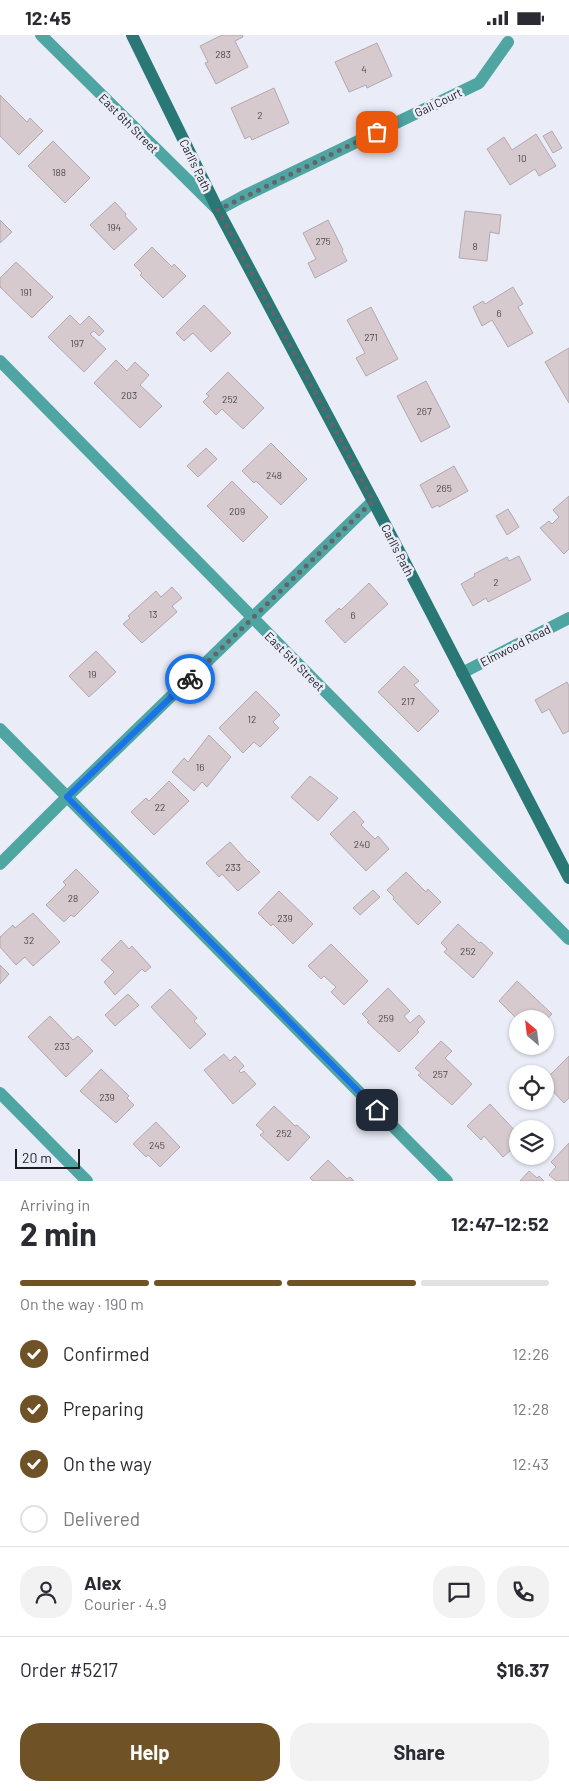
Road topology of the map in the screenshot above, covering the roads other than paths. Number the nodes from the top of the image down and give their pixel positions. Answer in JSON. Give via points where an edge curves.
{"nodes":[{"id":1,"x":40,"y":35,"type":"edge"},
{"id":2,"x":132,"y":35,"type":"edge"},
{"id":3,"x":508,"y":42,"type":"dead end"},
{"id":4,"x":218,"y":210,"type":"junction"},
{"id":5,"x":0,"y":361,"type":"edge"},
{"id":6,"x":373,"y":501,"type":"junction"},
{"id":7,"x":569,"y":617,"type":"edge"},
{"id":8,"x":252,"y":618,"type":"junction"},
{"id":9,"x":462,"y":673,"type":"junction"},
{"id":10,"x":0,"y":729,"type":"edge"},
{"id":11,"x":67,"y":797,"type":"junction"},
{"id":12,"x":0,"y":865,"type":"edge"},
{"id":13,"x":569,"y":878,"type":"edge"},
{"id":14,"x":569,"y":939,"type":"edge"},
{"id":15,"x":0,"y":1093,"type":"edge"},
{"id":16,"x":87,"y":1181,"type":"edge"},
{"id":17,"x":447,"y":1181,"type":"edge"}],
"edges":[{"from":1,"to":4,"type":"street","name":"East 6th Street"},
{"from":2,"to":4,"type":"street","name":"Carll's Path"},
{"from":3,"to":4,"type":"street","name":"Gail Court","via":[[479,83]]},
{"from":4,"to":6,"type":"street","name":"Carll's Path"},
{"from":5,"to":8,"type":"street","name":"East 5th Street"},
{"from":6,"to":8,"type":"street"},
{"from":6,"to":9,"type":"street","name":"Carll's Path"},
{"from":7,"to":9,"type":"street","name":"Elmwood Road"},
{"from":8,"to":11,"type":"street"},
{"from":8,"to":14,"type":"street","name":"East 5th Street"},
{"from":9,"to":13,"type":"street","name":"Carll's Path"},
{"from":10,"to":11,"type":"street"},
{"from":11,"to":12,"type":"street"},
{"from":11,"to":17,"type":"street"},
{"from":15,"to":16,"type":"street"}]}
